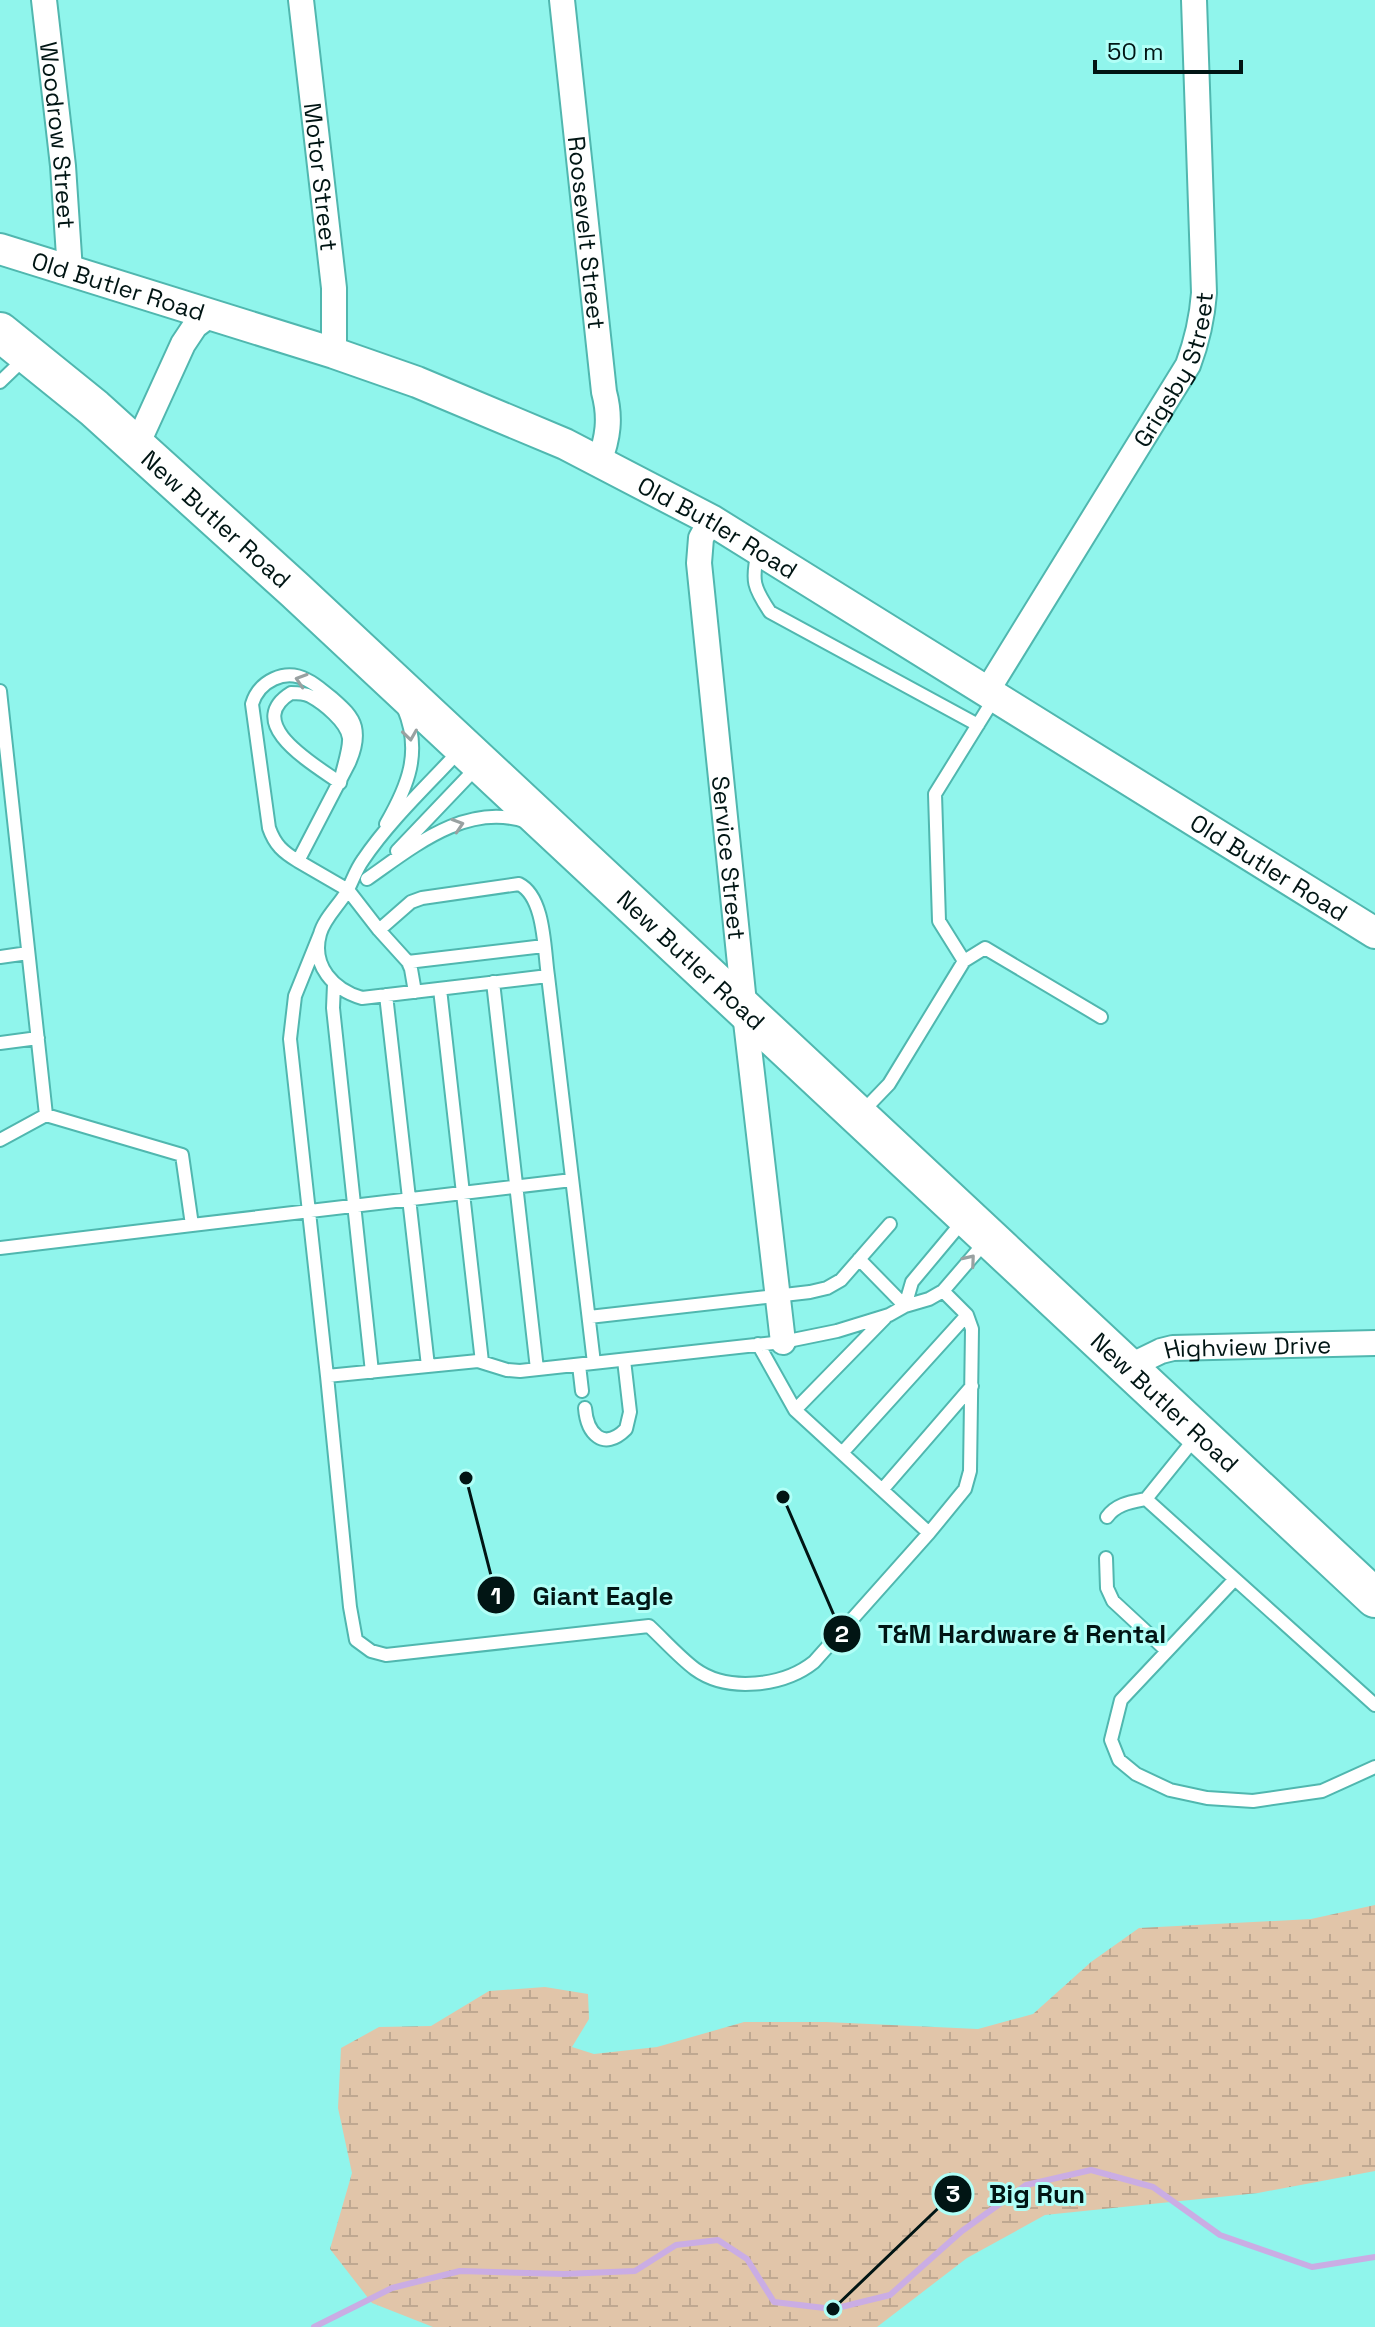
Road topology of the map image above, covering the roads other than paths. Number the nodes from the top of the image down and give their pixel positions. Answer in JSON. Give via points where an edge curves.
{"nodes":[{"id":1,"x":44,"y":0,"type":"edge"},
{"id":2,"x":301,"y":0,"type":"edge"},
{"id":3,"x":562,"y":0,"type":"edge"},
{"id":4,"x":1194,"y":0,"type":"edge"},
{"id":5,"x":0,"y":249,"type":"edge"},
{"id":6,"x":70,"y":271,"type":"junction"},
{"id":7,"x":211,"y":314,"type":"junction"},
{"id":8,"x":14,"y":343,"type":"edge"},
{"id":9,"x":334,"y":353,"type":"junction"},
{"id":10,"x":0,"y":382,"type":"edge"},
{"id":11,"x":136,"y":447,"type":"junction"},
{"id":12,"x":599,"y":462,"type":"junction"},
{"id":13,"x":711,"y":520,"type":"junction"},
{"id":14,"x":759,"y":549,"type":"junction"},
{"id":15,"x":376,"y":666,"type":"junction"},
{"id":16,"x":0,"y":691,"type":"edge"},
{"id":17,"x":991,"y":694,"type":"junction"},
{"id":18,"x":978,"y":725,"type":"junction"},
{"id":19,"x":471,"y":755,"type":"junction"},
{"id":20,"x":340,"y":783,"type":"junction"},
{"id":21,"x":564,"y":843,"type":"junction"},
{"id":22,"x":370,"y":850,"type":"junction"},
{"id":23,"x":298,"y":861,"type":"junction"},
{"id":24,"x":367,"y":879,"type":"junction"},
{"id":25,"x":348,"y":890,"type":"junction"},
{"id":26,"x":379,"y":930,"type":"junction"},
{"id":27,"x":1375,"y":933,"type":"edge"},
{"id":28,"x":320,"y":934,"type":"junction"},
{"id":29,"x":544,"y":946,"type":"junction"},
{"id":30,"x":28,"y":953,"type":"junction"},
{"id":31,"x":0,"y":957,"type":"edge"},
{"id":32,"x":964,"y":961,"type":"junction"},
{"id":33,"x":408,"y":962,"type":"junction"},
{"id":34,"x":548,"y":976,"type":"junction"},
{"id":35,"x":332,"y":982,"type":"junction"},
{"id":36,"x":493,"y":982,"type":"junction"},
{"id":37,"x":299,"y":985,"type":"junction"},
{"id":38,"x":440,"y":989,"type":"junction"},
{"id":39,"x":415,"y":992,"type":"junction"},
{"id":40,"x":386,"y":995,"type":"junction"},
{"id":41,"x":745,"y":1013,"type":"junction"},
{"id":42,"x":1101,"y":1017,"type":"dead end"},
{"id":43,"x":38,"y":1038,"type":"junction"},
{"id":44,"x":0,"y":1043,"type":"edge"},
{"id":45,"x":46,"y":1115,"type":"junction"},
{"id":46,"x":857,"y":1117,"type":"junction"},
{"id":47,"x":0,"y":1140,"type":"edge"},
{"id":48,"x":572,"y":1180,"type":"junction"},
{"id":49,"x":518,"y":1186,"type":"junction"},
{"id":50,"x":463,"y":1193,"type":"junction"},
{"id":51,"x":410,"y":1199,"type":"junction"},
{"id":52,"x":354,"y":1206,"type":"junction"},
{"id":53,"x":308,"y":1212,"type":"junction"},
{"id":54,"x":890,"y":1224,"type":"dead end"},
{"id":55,"x":192,"y":1225,"type":"junction"},
{"id":56,"x":977,"y":1229,"type":"junction"},
{"id":57,"x":0,"y":1248,"type":"edge"},
{"id":58,"x":859,"y":1259,"type":"junction"},
{"id":59,"x":943,"y":1291,"type":"junction"},
{"id":60,"x":777,"y":1296,"type":"junction"},
{"id":61,"x":905,"y":1306,"type":"junction"},
{"id":62,"x":889,"y":1315,"type":"junction"},
{"id":63,"x":967,"y":1315,"type":"junction"},
{"id":64,"x":589,"y":1317,"type":"junction"},
{"id":65,"x":770,"y":1343,"type":"junction"},
{"id":66,"x":1375,"y":1343,"type":"edge"},
{"id":67,"x":624,"y":1360,"type":"junction"},
{"id":68,"x":482,"y":1362,"type":"junction"},
{"id":69,"x":594,"y":1363,"type":"junction"},
{"id":70,"x":579,"y":1365,"type":"junction"},
{"id":71,"x":428,"y":1366,"type":"junction"},
{"id":72,"x":1126,"y":1368,"type":"junction"},
{"id":73,"x":537,"y":1369,"type":"junction"},
{"id":74,"x":372,"y":1372,"type":"junction"},
{"id":75,"x":327,"y":1376,"type":"junction"},
{"id":76,"x":972,"y":1386,"type":"junction"},
{"id":77,"x":582,"y":1391,"type":"dead end"},
{"id":78,"x":585,"y":1408,"type":"dead end"},
{"id":79,"x":795,"y":1410,"type":"junction"},
{"id":80,"x":1198,"y":1435,"type":"junction"},
{"id":81,"x":842,"y":1453,"type":"junction"},
{"id":82,"x":882,"y":1490,"type":"junction"},
{"id":83,"x":1146,"y":1499,"type":"junction"},
{"id":84,"x":1107,"y":1517,"type":"dead end"},
{"id":85,"x":929,"y":1533,"type":"junction"},
{"id":86,"x":1106,"y":1558,"type":"dead end"},
{"id":87,"x":1235,"y":1579,"type":"junction"},
{"id":88,"x":1375,"y":1598,"type":"edge"},
{"id":89,"x":1167,"y":1651,"type":"junction"},
{"id":90,"x":1375,"y":1705,"type":"edge"},
{"id":91,"x":1375,"y":1767,"type":"edge"}],
"edges":[{"from":1,"to":6,"type":"street","name":"Woodrow Street"},
{"from":2,"to":9,"type":"street","name":"Motor Street","via":[[334,288]]},
{"from":3,"to":12,"type":"street","name":"Roosevelt Street","via":[[608,406],[609,427]]},
{"from":4,"to":17,"type":"street","name":"Grigsby Street","via":[[1204,293],[1198,339],[1188,365]]},
{"from":5,"to":6,"type":"street","name":"Old Butler Road"},
{"from":6,"to":7,"type":"street","name":"Old Butler Road"},
{"from":7,"to":9,"type":"street","name":"Old Butler Road"},
{"from":7,"to":11,"type":"street","via":[[183,344]]},
{"from":8,"to":10,"type":"lane"},
{"from":8,"to":11,"type":"main road","name":"New Butler Road"},
{"from":9,"to":12,"type":"street","name":"Old Butler Road","via":[[492,412]]},
{"from":11,"to":15,"type":"main road","name":"New Butler Road"},
{"from":12,"to":13,"type":"street","name":"Old Butler Road"},
{"from":13,"to":14,"type":"street","name":"Old Butler Road"},
{"from":13,"to":41,"type":"street","name":"Service Street","via":[[701,538],[699,563]]},
{"from":14,"to":17,"type":"street","name":"Old Butler Road"},
{"from":14,"to":18,"type":"lane","via":[[753,573],[770,612]]},
{"from":15,"to":19,"type":"main road","name":"New Butler Road"},
{"from":15,"to":22,"type":"lane","one_way":true,"via":[[408,719],[413,757],[396,806]]},
{"from":16,"to":30,"type":"lane"},
{"from":17,"to":18,"type":"lane"},
{"from":17,"to":27,"type":"street","name":"Old Butler Road"},
{"from":18,"to":32,"type":"lane","via":[[935,794],[939,921]]},
{"from":19,"to":21,"type":"main road","name":"New Butler Road"},
{"from":19,"to":22,"type":"lane"},
{"from":19,"to":24,"type":"lane","via":[[387,862]]},
{"from":20,"to":20,"type":"lane","via":[[349,737],[345,727],[311,696],[291,693],[275,716],[279,734]]},
{"from":20,"to":23,"type":"lane"},
{"from":20,"to":23,"type":"lane","one_way":true,"via":[[355,750],[355,727],[343,707],[306,679],[283,676],[263,685],[252,704],[269,828],[281,850]]},
{"from":24,"to":21,"type":"lane","one_way":true,"via":[[420,842],[478,818],[522,820]]},
{"from":21,"to":41,"type":"main road","name":"New Butler Road"},
{"from":22,"to":25,"type":"lane"},
{"from":23,"to":25,"type":"lane"},
{"from":24,"to":25,"type":"lane"},
{"from":25,"to":26,"type":"lane"},
{"from":25,"to":28,"type":"lane"},
{"from":26,"to":29,"type":"lane","via":[[422,898],[519,884],[532,896]]},
{"from":26,"to":33,"type":"lane"},
{"from":28,"to":35,"type":"lane","via":[[320,962]]},
{"from":28,"to":37,"type":"lane"},
{"from":29,"to":33,"type":"lane"},
{"from":29,"to":34,"type":"lane"},
{"from":30,"to":31,"type":"lane"},
{"from":30,"to":43,"type":"lane"},
{"from":32,"to":42,"type":"lane","via":[[985,948]]},
{"from":32,"to":46,"type":"lane","via":[[889,1084]]},
{"from":33,"to":39,"type":"lane"},
{"from":34,"to":36,"type":"lane"},
{"from":34,"to":48,"type":"lane"},
{"from":35,"to":37,"type":"lane","via":[[310,976]]},
{"from":35,"to":40,"type":"lane","via":[[362,998]]},
{"from":35,"to":52,"type":"lane"},
{"from":36,"to":38,"type":"lane"},
{"from":36,"to":49,"type":"lane"},
{"from":37,"to":53,"type":"lane","via":[[290,1039]]},
{"from":38,"to":39,"type":"lane"},
{"from":38,"to":50,"type":"lane"},
{"from":39,"to":40,"type":"lane"},
{"from":40,"to":51,"type":"lane"},
{"from":41,"to":46,"type":"main road","name":"New Butler Road"},
{"from":41,"to":60,"type":"street","name":"Service Street"},
{"from":43,"to":44,"type":"lane"},
{"from":43,"to":45,"type":"lane"},
{"from":45,"to":47,"type":"lane"},
{"from":45,"to":55,"type":"lane","via":[[182,1155]]},
{"from":46,"to":56,"type":"main road","name":"New Butler Road"},
{"from":48,"to":49,"type":"lane"},
{"from":48,"to":64,"type":"lane"},
{"from":49,"to":50,"type":"lane"},
{"from":49,"to":73,"type":"lane"},
{"from":50,"to":51,"type":"lane"},
{"from":50,"to":68,"type":"lane"},
{"from":51,"to":52,"type":"lane"},
{"from":51,"to":71,"type":"lane"},
{"from":52,"to":53,"type":"lane"},
{"from":52,"to":74,"type":"lane"},
{"from":53,"to":55,"type":"lane"},
{"from":53,"to":75,"type":"lane"},
{"from":54,"to":58,"type":"lane"},
{"from":55,"to":57,"type":"lane"},
{"from":59,"to":56,"type":"lane","one_way":true},
{"from":56,"to":61,"type":"lane","via":[[912,1282]]},
{"from":56,"to":72,"type":"main road","name":"New Butler Road"},
{"from":58,"to":60,"type":"lane","via":[[827,1288]]},
{"from":58,"to":61,"type":"lane"},
{"from":59,"to":61,"type":"lane"},
{"from":59,"to":63,"type":"lane"},
{"from":60,"to":64,"type":"lane"},
{"from":60,"to":65,"type":"street","name":"Service Street"},
{"from":61,"to":62,"type":"lane"},
{"from":62,"to":65,"type":"lane"},
{"from":62,"to":79,"type":"lane"},
{"from":63,"to":76,"type":"lane","via":[[972,1329]]},
{"from":63,"to":81,"type":"lane"},
{"from":64,"to":69,"type":"lane"},
{"from":65,"to":67,"type":"lane"},
{"from":65,"to":79,"type":"lane"},
{"from":66,"to":72,"type":"street","name":"Highview Drive","via":[[1173,1348]]},
{"from":67,"to":69,"type":"lane"},
{"from":67,"to":78,"type":"lane","via":[[630,1412],[626,1429],[611,1439],[594,1435]]},
{"from":68,"to":71,"type":"lane"},
{"from":68,"to":73,"type":"lane","via":[[507,1370]]},
{"from":69,"to":70,"type":"lane"},
{"from":70,"to":73,"type":"lane"},
{"from":70,"to":77,"type":"lane"},
{"from":71,"to":74,"type":"lane"},
{"from":72,"to":80,"type":"main road","name":"New Butler Road"},
{"from":74,"to":75,"type":"lane"},
{"from":75,"to":85,"type":"lane","via":[[356,1640],[386,1655],[649,1626],[695,1669],[714,1679],[749,1684],[789,1677],[814,1662]]},
{"from":76,"to":82,"type":"lane"},
{"from":76,"to":85,"type":"lane","via":[[965,1489]]},
{"from":79,"to":81,"type":"lane"},
{"from":80,"to":83,"type":"lane"},
{"from":80,"to":88,"type":"main road","name":"New Butler Road"},
{"from":81,"to":82,"type":"lane"},
{"from":82,"to":85,"type":"lane"},
{"from":83,"to":84,"type":"lane","via":[[1123,1504]]},
{"from":83,"to":87,"type":"lane"},
{"from":86,"to":89,"type":"lane","via":[[1113,1601]]},
{"from":87,"to":89,"type":"lane"},
{"from":87,"to":90,"type":"lane"},
{"from":89,"to":91,"type":"lane","via":[[1121,1700],[1111,1740],[1119,1760],[1136,1774],[1170,1790],[1253,1801],[1322,1791]]}]}
